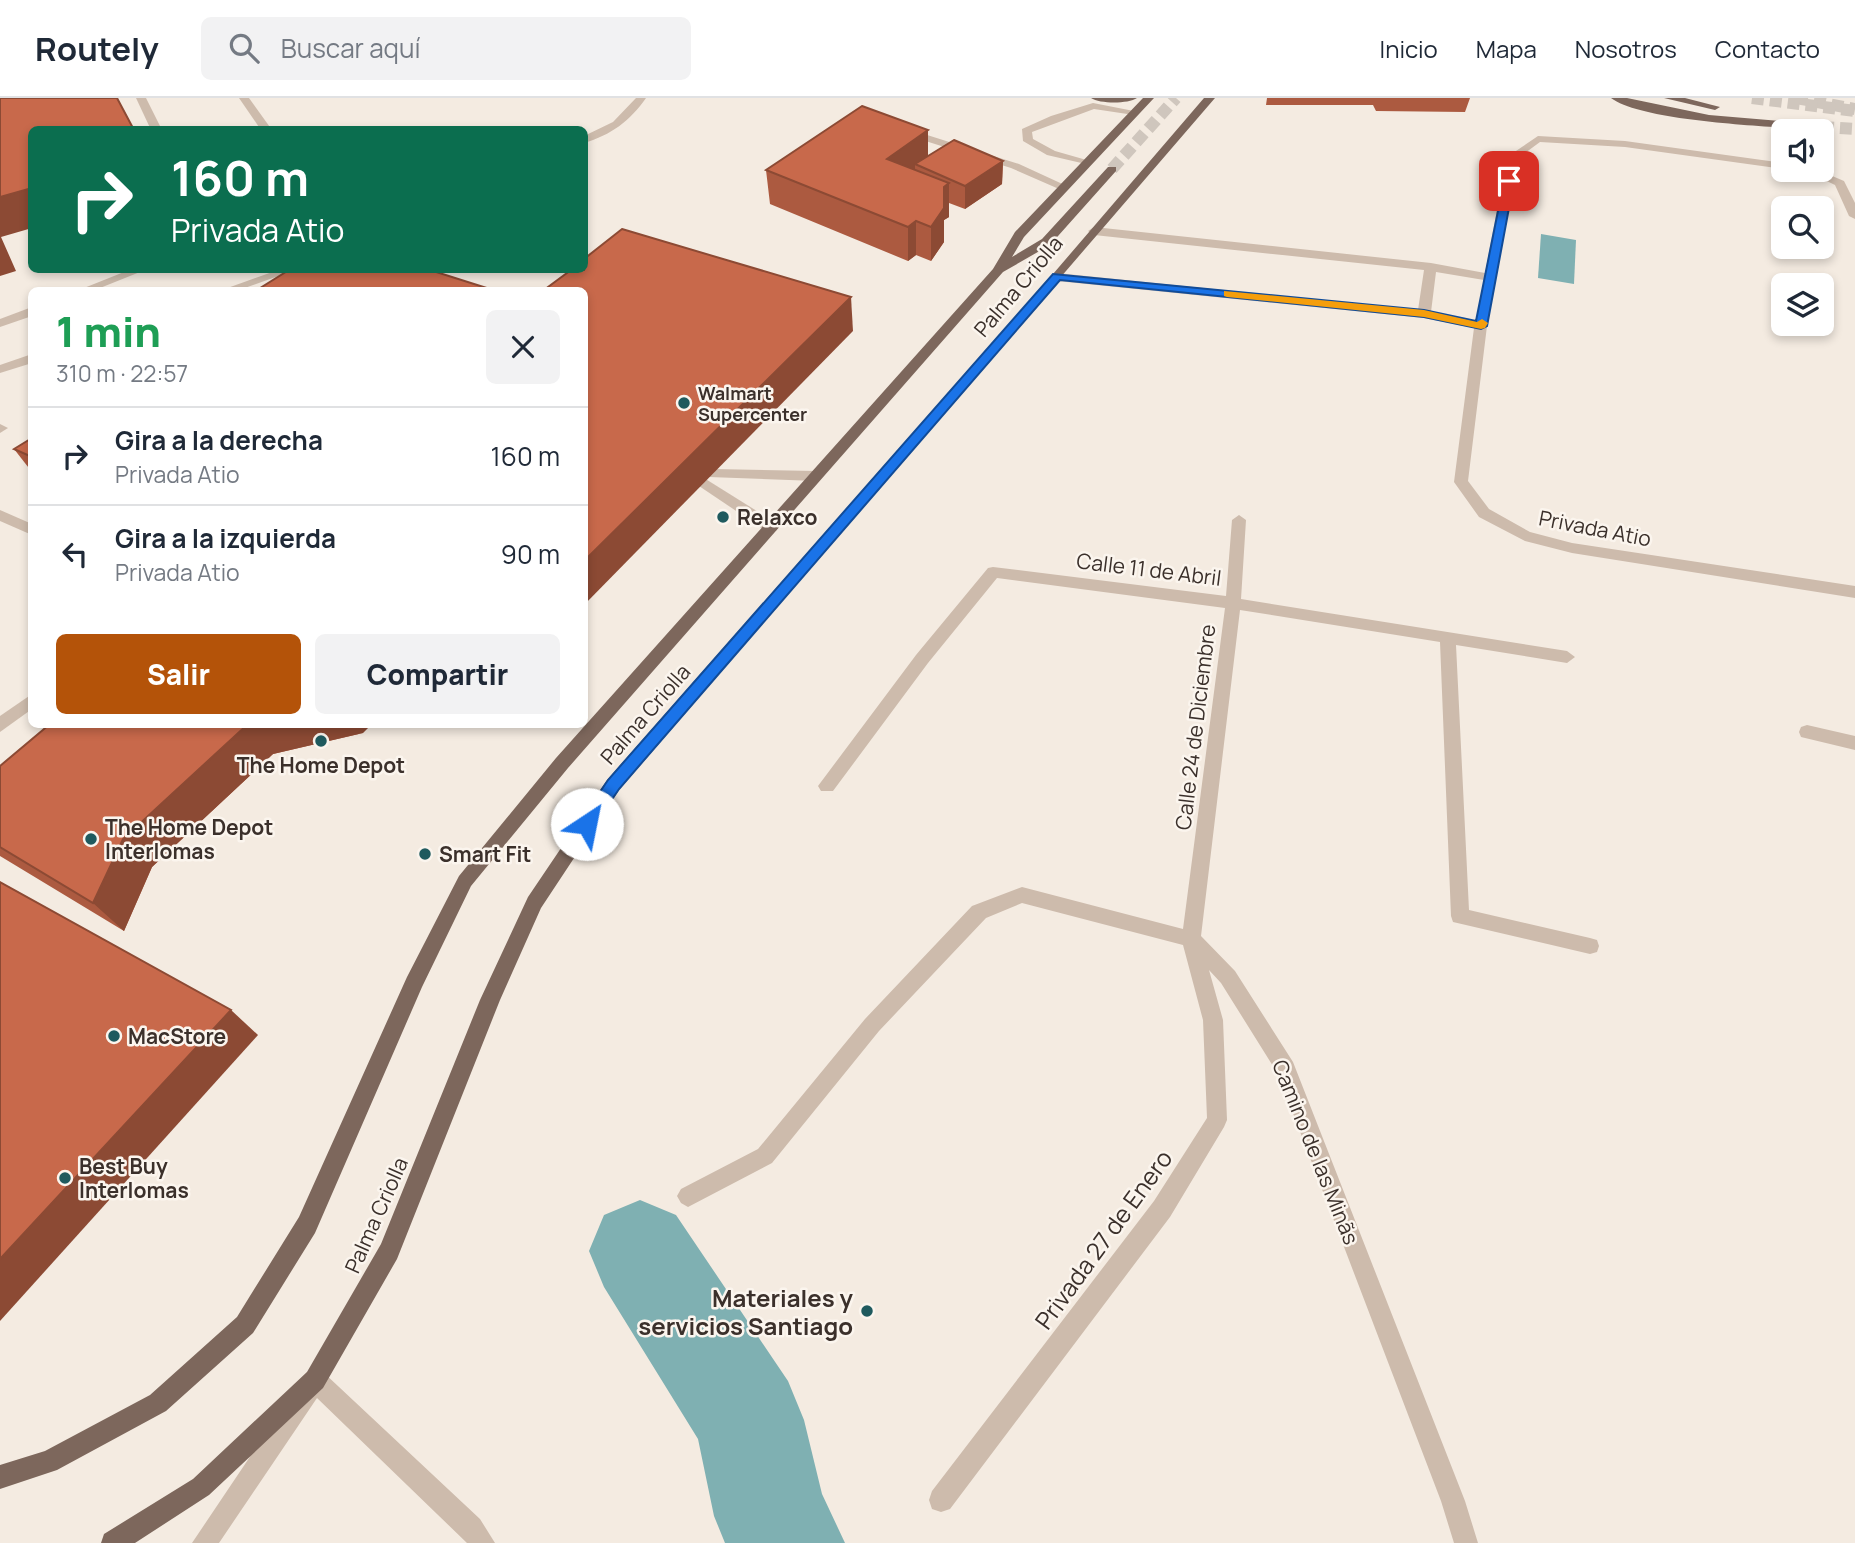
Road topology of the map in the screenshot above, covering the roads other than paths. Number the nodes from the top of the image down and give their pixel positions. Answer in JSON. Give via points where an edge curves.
{"nodes":[{"id":1,"x":141,"y":98,"type":"edge"},
{"id":2,"x":244,"y":98,"type":"edge"},
{"id":3,"x":641,"y":98,"type":"edge"},
{"id":4,"x":1096,"y":98,"type":"edge"},
{"id":5,"x":1132,"y":98,"type":"edge"},
{"id":6,"x":1149,"y":98,"type":"edge"},
{"id":7,"x":1210,"y":98,"type":"edge"},
{"id":8,"x":1616,"y":98,"type":"edge"},
{"id":9,"x":1669,"y":98,"type":"edge"},
{"id":10,"x":1135,"y":112,"type":"junction"},
{"id":11,"x":155,"y":126,"type":"edge"},
{"id":12,"x":264,"y":126,"type":"edge"},
{"id":13,"x":920,"y":136,"type":"edge"},
{"id":14,"x":588,"y":138,"type":"edge"},
{"id":15,"x":1086,"y":163,"type":"junction"},
{"id":16,"x":1771,"y":164,"type":"edge"},
{"id":17,"x":1112,"y":169,"type":"tunnel mouth"},
{"id":18,"x":1834,"y":180,"type":"edge"},
{"id":19,"x":1063,"y":187,"type":"junction"},
{"id":20,"x":1855,"y":216,"type":"edge"},
{"id":21,"x":1094,"y":231,"type":"junction"},
{"id":22,"x":1432,"y":267,"type":"junction"},
{"id":23,"x":998,"y":271,"type":"junction"},
{"id":24,"x":131,"y":273,"type":"edge"},
{"id":25,"x":280,"y":273,"type":"edge"},
{"id":26,"x":1057,"y":277,"type":"junction"},
{"id":27,"x":1492,"y":278,"type":"junction"},
{"id":28,"x":93,"y":287,"type":"edge"},
{"id":29,"x":237,"y":287,"type":"edge"},
{"id":30,"x":28,"y":312,"type":"edge"},
{"id":31,"x":1424,"y":314,"type":"junction"},
{"id":32,"x":0,"y":323,"type":"edge"},
{"id":33,"x":1481,"y":326,"type":"junction"},
{"id":34,"x":28,"y":359,"type":"edge"},
{"id":35,"x":0,"y":369,"type":"edge"},
{"id":36,"x":816,"y":476,"type":"junction"},
{"id":37,"x":0,"y":515,"type":"edge"},
{"id":38,"x":1239,"y":520,"type":"dead end"},
{"id":39,"x":771,"y":527,"type":"junction"},
{"id":40,"x":28,"y":528,"type":"edge"},
{"id":41,"x":1855,"y":592,"type":"edge"},
{"id":42,"x":1233,"y":603,"type":"junction"},
{"id":43,"x":1448,"y":638,"type":"junction"},
{"id":44,"x":1567,"y":657,"type":"dead end"},
{"id":45,"x":28,"y":703,"type":"edge"},
{"id":46,"x":0,"y":725,"type":"edge"},
{"id":47,"x":1807,"y":732,"type":"dead end"},
{"id":48,"x":1855,"y":743,"type":"edge"},
{"id":49,"x":827,"y":786,"type":"dead end"},
{"id":50,"x":1191,"y":939,"type":"junction"},
{"id":51,"x":1590,"y":946,"type":"dead end"},
{"id":52,"x":688,"y":1196,"type":"dead end"},
{"id":53,"x":315,"y":1380,"type":"junction"},
{"id":54,"x":0,"y":1477,"type":"edge"},
{"id":55,"x":941,"y":1500,"type":"dead end"},
{"id":56,"x":113,"y":1543,"type":"edge"},
{"id":57,"x":204,"y":1543,"type":"edge"},
{"id":58,"x":483,"y":1543,"type":"edge"},
{"id":59,"x":1466,"y":1543,"type":"edge"}],
"edges":[{"from":1,"to":11,"type":"street"},
{"from":2,"to":12,"type":"street"},
{"from":3,"to":14,"type":"street","via":[[626,119]]},
{"from":4,"to":5,"type":"main road"},
{"from":6,"to":10,"type":"main road","name":"Palma Criolla"},
{"from":7,"to":21,"type":"main road","name":"Palma Criolla"},
{"from":8,"to":9,"type":"main road","via":[[1694,115],[1804,126]]},
{"from":10,"to":15,"type":"main road","name":"Palma Criolla"},
{"from":10,"to":15,"type":"street","via":[[1093,106],[1026,131],[1028,141]]},
{"from":13,"to":19,"type":"street","via":[[1016,166]]},
{"from":15,"to":19,"type":"main road","name":"Palma Criolla"},
{"from":16,"to":27,"type":"street","name":"Privada Atio","via":[[1625,144],[1538,139],[1513,157]]},
{"from":17,"to":23,"type":"main road","via":[[1046,242]]},
{"from":18,"to":20,"type":"street","via":[[1840,183]]},
{"from":19,"to":23,"type":"main road","name":"Palma Criolla","via":[[1019,235]]},
{"from":21,"to":22,"type":"street"},
{"from":21,"to":26,"type":"main road","name":"Palma Criolla"},
{"from":22,"to":27,"type":"street"},
{"from":22,"to":31,"type":"street"},
{"from":23,"to":36,"type":"main road","name":"Palma Criolla"},
{"from":24,"to":28,"type":"street"},
{"from":25,"to":29,"type":"street"},
{"from":26,"to":31,"type":"street"},
{"from":26,"to":53,"type":"main road","name":"Palma Criolla","via":[[606,795],[534,903],[389,1251]]},
{"from":27,"to":33,"type":"street","name":"Privada Atio"},
{"from":30,"to":32,"type":"street"},
{"from":31,"to":33,"type":"street"},
{"from":33,"to":41,"type":"street","name":"Privada Atio","via":[[1461,482],[1484,513],[1525,536],[1572,548]]},
{"from":34,"to":35,"type":"street"},
{"from":36,"to":39,"type":"main road","name":"Palma Criolla"},
{"from":36,"to":39,"type":"street","via":[[709,478]]},
{"from":37,"to":40,"type":"street"},
{"from":38,"to":42,"type":"street","name":"Calle 24 de Diciembre"},
{"from":39,"to":54,"type":"main road","name":"Palma Criolla","via":[[562,763],[465,881],[414,983],[307,1225],[245,1325],[158,1403],[49,1462]]},
{"from":42,"to":43,"type":"street","name":"Calle 11 de Abril"},
{"from":42,"to":49,"type":"street","name":"Calle 11 de Abril","via":[[993,572]]},
{"from":42,"to":50,"type":"street","name":"Calle 24 de Diciembre"},
{"from":43,"to":44,"type":"street","name":"Calle 11 de Abril"},
{"from":43,"to":51,"type":"street","via":[[1460,916]]},
{"from":45,"to":46,"type":"street"},
{"from":47,"to":48,"type":"street"},
{"from":50,"to":52,"type":"street","via":[[1022,895],[979,912],[872,1025],[765,1156]]},
{"from":50,"to":55,"type":"street","name":"Privada 27 de Enero","via":[[1213,1020],[1217,1120],[1163,1209]]},
{"from":50,"to":59,"type":"street","name":"Camino de las Minãs","via":[[1228,977],[1286,1069]]},
{"from":53,"to":56,"type":"main road","name":"Palma Criolla","via":[[201,1487]]},
{"from":53,"to":57,"type":"street"},
{"from":53,"to":58,"type":"street"}]}
